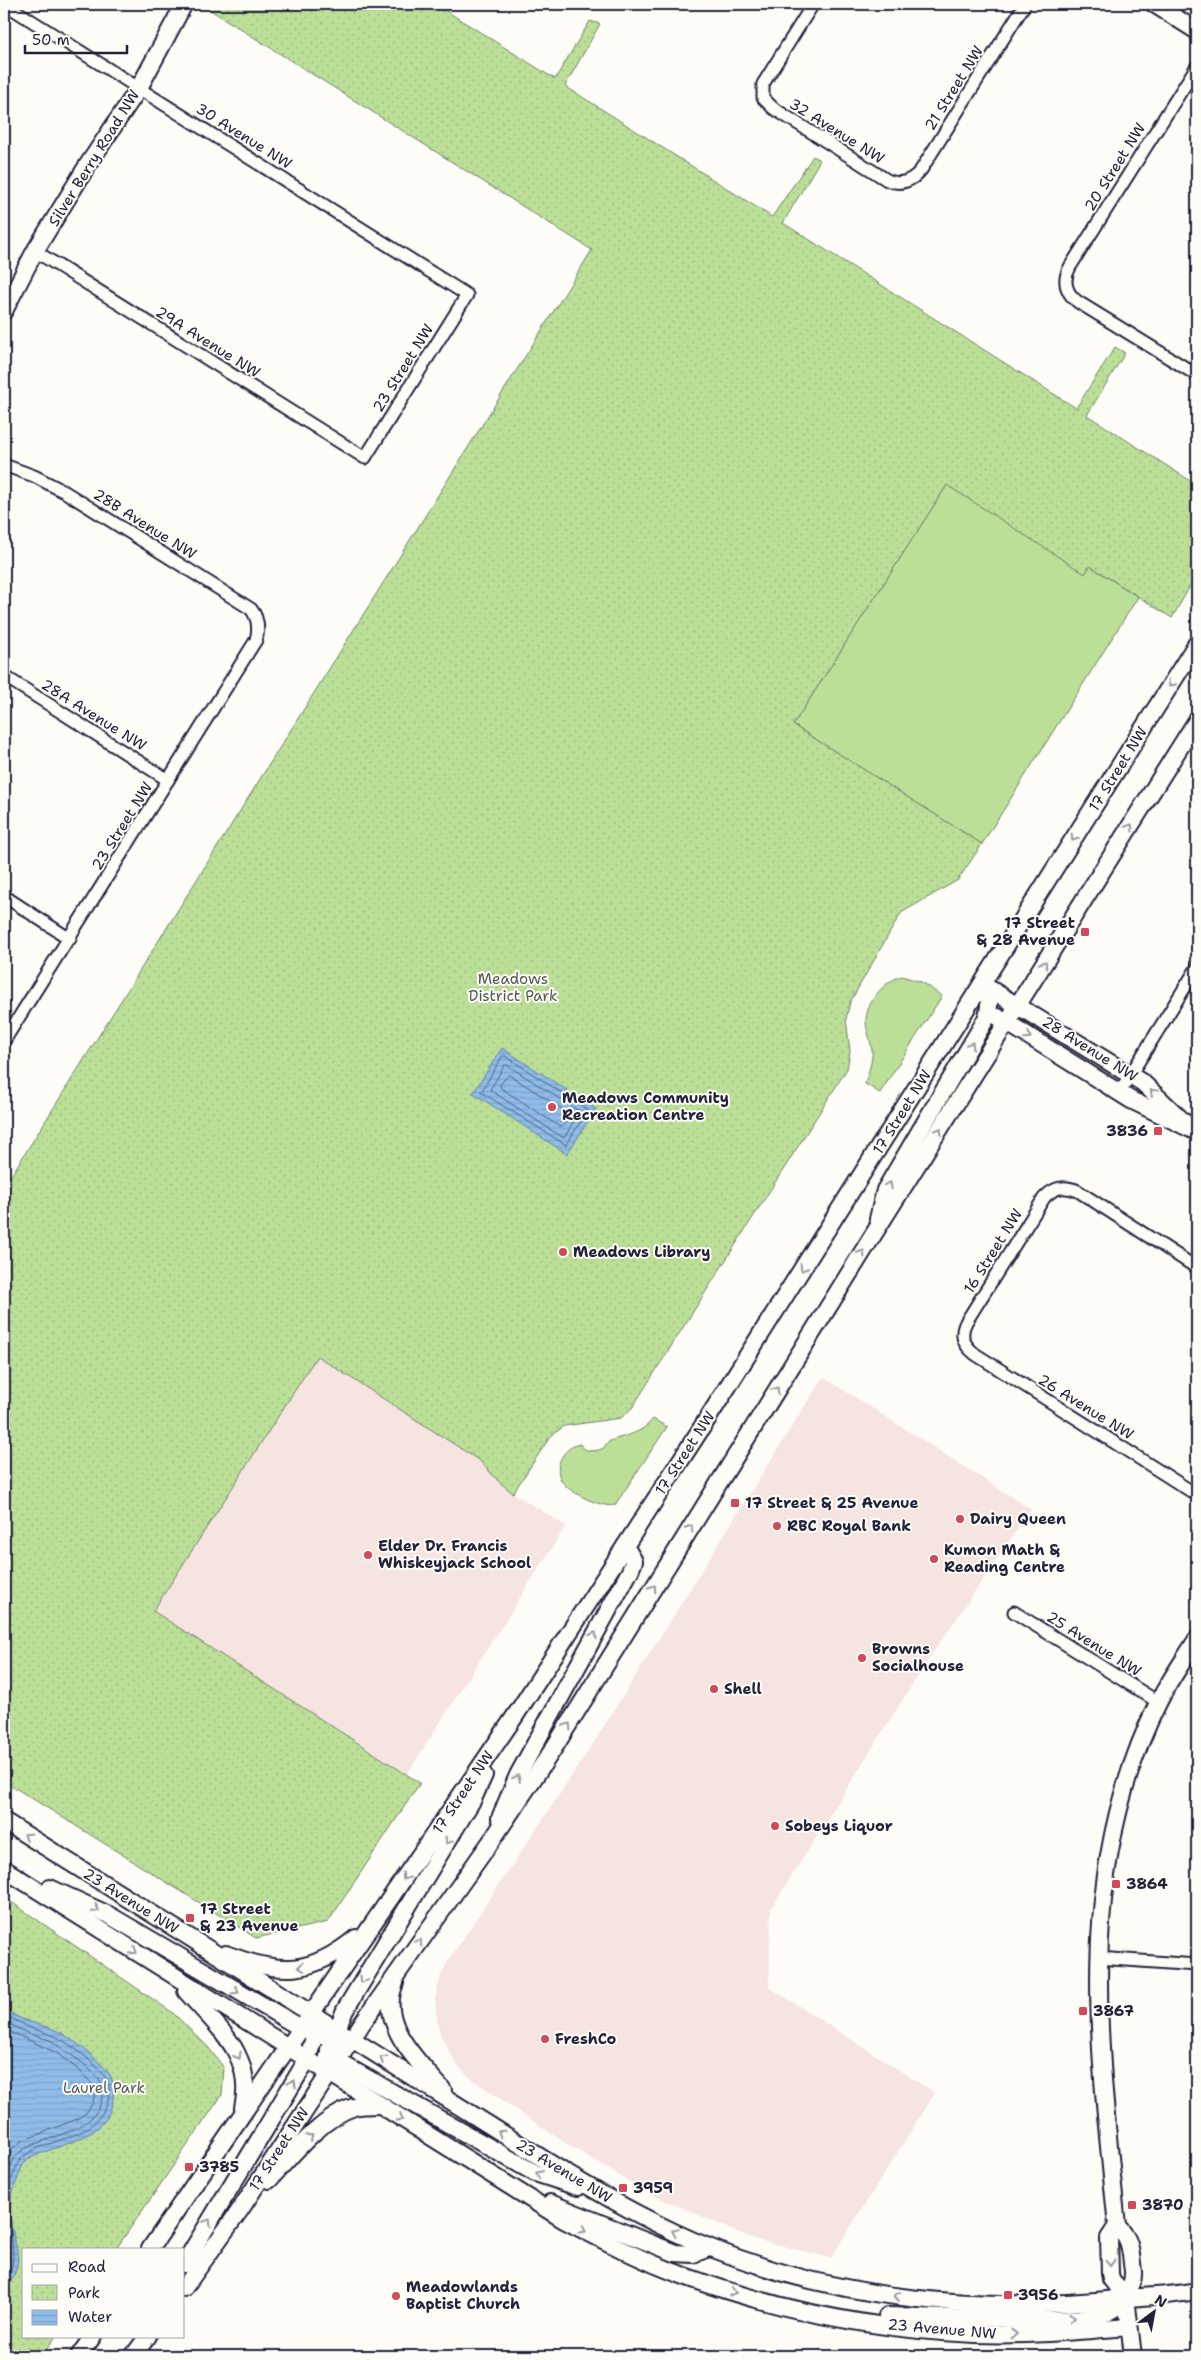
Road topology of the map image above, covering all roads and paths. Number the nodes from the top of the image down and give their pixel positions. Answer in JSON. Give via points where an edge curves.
{"nodes":[{"id":1,"x":5,"y":4,"type":"edge"},
{"id":2,"x":184,"y":4,"type":"edge"},
{"id":3,"x":813,"y":4,"type":"edge"},
{"id":4,"x":1025,"y":4,"type":"edge"},
{"id":5,"x":1154,"y":4,"type":"edge"},
{"id":6,"x":1197,"y":31,"type":"edge"},
{"id":7,"x":1197,"y":66,"type":"edge"},
{"id":8,"x":139,"y":88,"type":"junction"},
{"id":9,"x":903,"y":182,"type":"joint"},
{"id":10,"x":36,"y":251,"type":"junction"},
{"id":11,"x":467,"y":295,"type":"joint"},
{"id":12,"x":4,"y":311,"type":"edge"},
{"id":13,"x":1197,"y":375,"type":"edge"},
{"id":14,"x":365,"y":458,"type":"joint"},
{"id":15,"x":4,"y":465,"type":"edge"},
{"id":16,"x":258,"y":624,"type":"joint"},
{"id":17,"x":1197,"y":643,"type":"edge"},
{"id":18,"x":4,"y":676,"type":"edge"},
{"id":19,"x":1197,"y":720,"type":"edge"},
{"id":20,"x":168,"y":780,"type":"junction"},
{"id":21,"x":4,"y":896,"type":"edge"},
{"id":22,"x":70,"y":939,"type":"junction"},
{"id":23,"x":1197,"y":968,"type":"edge"},
{"id":24,"x":982,"y":984,"type":"junction"},
{"id":25,"x":972,"y":1001,"type":"junction"},
{"id":26,"x":1018,"y":1005,"type":"junction"},
{"id":27,"x":989,"y":1011,"type":"junction"},
{"id":28,"x":1007,"y":1022,"type":"junction"},
{"id":29,"x":4,"y":1041,"type":"edge"},
{"id":30,"x":1131,"y":1074,"type":"junction"},
{"id":31,"x":1119,"y":1093,"type":"junction"},
{"id":32,"x":1193,"y":1129,"type":"edge"},
{"id":33,"x":875,"y":1232,"type":"junction"},
{"id":34,"x":1197,"y":1268,"type":"edge"},
{"id":35,"x":963,"y":1340,"type":"joint"},
{"id":36,"x":1197,"y":1495,"type":"edge"},
{"id":37,"x":625,"y":1546,"type":"junction"},
{"id":38,"x":1014,"y":1612,"type":"dead end"},
{"id":39,"x":1197,"y":1639,"type":"edge"},
{"id":40,"x":1158,"y":1702,"type":"junction"},
{"id":41,"x":502,"y":1735,"type":"junction"},
{"id":42,"x":4,"y":1821,"type":"edge"},
{"id":43,"x":492,"y":1840,"type":"junction"},
{"id":44,"x":4,"y":1868,"type":"edge"},
{"id":45,"x":372,"y":1925,"type":"junction"},
{"id":46,"x":197,"y":1942,"type":"junction"},
{"id":47,"x":1098,"y":1958,"type":"junction"},
{"id":48,"x":1197,"y":1965,"type":"edge"},
{"id":49,"x":401,"y":1970,"type":"junction"},
{"id":50,"x":175,"y":1978,"type":"junction"},
{"id":51,"x":311,"y":2014,"type":"junction"},
{"id":52,"x":307,"y":2031,"type":"junction"},
{"id":53,"x":334,"y":2034,"type":"junction"},
{"id":54,"x":351,"y":2039,"type":"junction"},
{"id":55,"x":287,"y":2048,"type":"junction"},
{"id":56,"x":309,"y":2055,"type":"junction"},
{"id":57,"x":332,"y":2058,"type":"junction"},
{"id":58,"x":328,"y":2074,"type":"junction"},
{"id":59,"x":378,"y":2104,"type":"junction"},
{"id":60,"x":454,"y":2104,"type":"junction"},
{"id":61,"x":243,"y":2112,"type":"junction"},
{"id":62,"x":518,"y":2191,"type":"junction"},
{"id":63,"x":602,"y":2195,"type":"junction"},
{"id":64,"x":240,"y":2210,"type":"junction"},
{"id":65,"x":1117,"y":2226,"type":"junction"},
{"id":66,"x":151,"y":2248,"type":"edge"},
{"id":67,"x":709,"y":2248,"type":"junction"},
{"id":68,"x":185,"y":2262,"type":"edge"},
{"id":69,"x":185,"y":2287,"type":"edge"},
{"id":70,"x":1197,"y":2291,"type":"edge"},
{"id":71,"x":1126,"y":2298,"type":"junction"},
{"id":72,"x":814,"y":2312,"type":"junction"},
{"id":73,"x":1130,"y":2327,"type":"junction"},
{"id":74,"x":91,"y":2338,"type":"edge"},
{"id":75,"x":146,"y":2338,"type":"edge"},
{"id":76,"x":80,"y":2356,"type":"edge"},
{"id":77,"x":133,"y":2356,"type":"edge"},
{"id":78,"x":1133,"y":2356,"type":"edge"}],
"edges":[{"from":1,"to":8,"type":"street","name":"30 Avenue NW"},
{"from":2,"to":8,"type":"main road","name":"Silver Berry Road NW"},
{"from":3,"to":9,"type":"street","name":"32 Avenue NW","via":[[763,84],[762,94],[773,108],[886,180]]},
{"from":4,"to":9,"type":"street","name":"21 Street NW","via":[[920,170]]},
{"from":5,"to":6,"type":"main road"},
{"from":7,"to":13,"type":"street","name":"20 Street NW","via":[[1070,267],[1066,279],[1069,294],[1078,302]]},
{"from":8,"to":10,"type":"main road","name":"Silver Berry Road NW"},
{"from":8,"to":11,"type":"street","name":"30 Avenue NW"},
{"from":10,"to":12,"type":"main road","name":"Silver Berry Road NW"},
{"from":10,"to":14,"type":"street","name":"29A Avenue NW"},
{"from":11,"to":14,"type":"street","name":"23 Street NW"},
{"from":15,"to":16,"type":"street","name":"28B Avenue NW","via":[[65,492],[252,609]]},
{"from":16,"to":20,"type":"street","name":"23 Street NW","via":[[256,640]]},
{"from":17,"to":24,"type":"main road","name":"17 Street NW","one_way":true},
{"from":18,"to":20,"type":"street","name":"28A Avenue NW"},
{"from":26,"to":19,"type":"main road","name":"17 Street NW","one_way":true},
{"from":20,"to":22,"type":"street","name":"23 Street NW"},
{"from":21,"to":22,"type":"street"},
{"from":22,"to":29,"type":"street","name":"23 Street NW"},
{"from":23,"to":30,"type":"street"},
{"from":24,"to":25,"type":"main road","name":"17 Street NW"},
{"from":24,"to":26,"type":"main road","name":"28 Avenue NW"},
{"from":24,"to":27,"type":"main road","via":[[989,996]]},
{"from":25,"to":27,"type":"main road","name":"28 Avenue NW"},
{"from":25,"to":37,"type":"main road","name":"17 Street NW","one_way":true},
{"from":26,"to":28,"type":"main road","name":"17 Street NW"},
{"from":26,"to":30,"type":"main road","name":"28 Avenue NW"},
{"from":27,"to":28,"type":"main road","name":"28 Avenue NW"},
{"from":33,"to":27,"type":"main road","one_way":true,"via":[[885,1190]]},
{"from":28,"to":31,"type":"main road","name":"28 Avenue NW","one_way":true},
{"from":33,"to":28,"type":"main road","name":"17 Street NW","one_way":true},
{"from":30,"to":31,"type":"street"},
{"from":32,"to":30,"type":"main road","name":"28 Avenue NW","one_way":true},
{"from":31,"to":32,"type":"main road","name":"28 Avenue NW"},
{"from":43,"to":33,"type":"main road","name":"17 Street NW","one_way":true,"via":[[552,1751]]},
{"from":34,"to":35,"type":"street","name":"16 Street NW","via":[[1078,1191],[1060,1187],[1044,1198],[966,1322]]},
{"from":35,"to":36,"type":"street","name":"26 Avenue NW","via":[[975,1354]]},
{"from":37,"to":41,"type":"main road","name":"17 Street NW"},
{"from":43,"to":37,"type":"main road","one_way":true,"via":[[518,1775],[630,1571],[634,1561]]},
{"from":38,"to":40,"type":"street","name":"25 Avenue NW"},
{"from":39,"to":40,"type":"main road"},
{"from":40,"to":47,"type":"main road","via":[[1136,1754],[1117,1816],[1103,1890]]},
{"from":41,"to":45,"type":"main road","name":"17 Street NW","one_way":true},
{"from":41,"to":53,"type":"main road","one_way":true,"via":[[473,1799],[345,2010]]},
{"from":46,"to":42,"type":"main road","name":"23 Avenue NW","one_way":true},
{"from":49,"to":43,"type":"main road","name":"17 Street NW","one_way":true},
{"from":44,"to":50,"type":"main road","name":"23 Avenue NW","one_way":true},
{"from":44,"to":52,"type":"main road","one_way":true,"via":[[109,1915]]},
{"from":45,"to":46,"type":"main road","one_way":true,"via":[[328,1959],[295,1969],[267,1966]]},
{"from":45,"to":51,"type":"main road","name":"17 Street NW"},
{"from":46,"to":51,"type":"main road","name":"23 Avenue NW"},
{"from":47,"to":48,"type":"street"},
{"from":47,"to":65,"type":"main road","via":[[1102,2058]]},
{"from":49,"to":54,"type":"main road","name":"17 Street NW"},
{"from":49,"to":60,"type":"main road","via":[[390,1995],[394,2026]]},
{"from":50,"to":55,"type":"main road","name":"23 Avenue NW"},
{"from":50,"to":61,"type":"main road","one_way":true,"via":[[240,2057],[246,2081]]},
{"from":51,"to":52,"type":"main road","name":"17 Street NW"},
{"from":51,"to":53,"type":"main road","name":"23 Avenue NW"},
{"from":52,"to":53,"type":"main road"},
{"from":52,"to":55,"type":"main road","name":"17 Street NW"},
{"from":52,"to":56,"type":"main road"},
{"from":53,"to":54,"type":"main road","name":"23 Avenue NW"},
{"from":53,"to":57,"type":"main road"},
{"from":54,"to":57,"type":"main road","name":"17 Street NW"},
{"from":60,"to":54,"type":"main road","name":"23 Avenue NW","one_way":true},
{"from":55,"to":56,"type":"main road","name":"23 Avenue NW"},
{"from":55,"to":61,"type":"main road","name":"17 Street NW"},
{"from":56,"to":57,"type":"main road"},
{"from":56,"to":58,"type":"main road","name":"23 Avenue NW"},
{"from":68,"to":56,"type":"main road","one_way":true},
{"from":57,"to":58,"type":"main road","name":"17 Street NW"},
{"from":63,"to":57,"type":"main road","one_way":true,"via":[[536,2173]]},
{"from":58,"to":59,"type":"main road","name":"23 Avenue NW"},
{"from":58,"to":64,"type":"main road","name":"17 Street NW"},
{"from":59,"to":62,"type":"main road","name":"23 Avenue NW","one_way":true},
{"from":64,"to":59,"type":"main road","one_way":true,"via":[[306,2140],[327,2123],[355,2107]]},
{"from":63,"to":60,"type":"main road","name":"23 Avenue NW","one_way":true},
{"from":61,"to":66,"type":"main road","name":"17 Street NW"},
{"from":62,"to":67,"type":"main road","via":[[675,2253],[693,2254]]},
{"from":62,"to":72,"type":"main road","name":"23 Avenue NW","one_way":true,"via":[[595,2236],[686,2277]]},
{"from":67,"to":63,"type":"main road","name":"23 Avenue NW","one_way":true},
{"from":64,"to":69,"type":"main road","name":"17 Street NW"},
{"from":65,"to":71,"type":"main road","via":[[1128,2236],[1133,2275]]},
{"from":65,"to":71,"type":"main road","one_way":true,"via":[[1109,2238],[1111,2280]]},
{"from":71,"to":67,"type":"main road","name":"23 Avenue NW","one_way":true,"via":[[1016,2306],[915,2299],[795,2276]]},
{"from":70,"to":71,"type":"main road","name":"23 Avenue NW"},
{"from":72,"to":71,"type":"main road","one_way":true,"via":[[1050,2320],[1109,2312]]},
{"from":71,"to":73,"type":"main road"},
{"from":72,"to":73,"type":"main road","name":"23 Avenue NW","one_way":true,"via":[[926,2331],[976,2334],[1035,2334]]},
{"from":73,"to":78,"type":"main road"},
{"from":74,"to":76,"type":"main road"},
{"from":75,"to":77,"type":"main road"}]}
